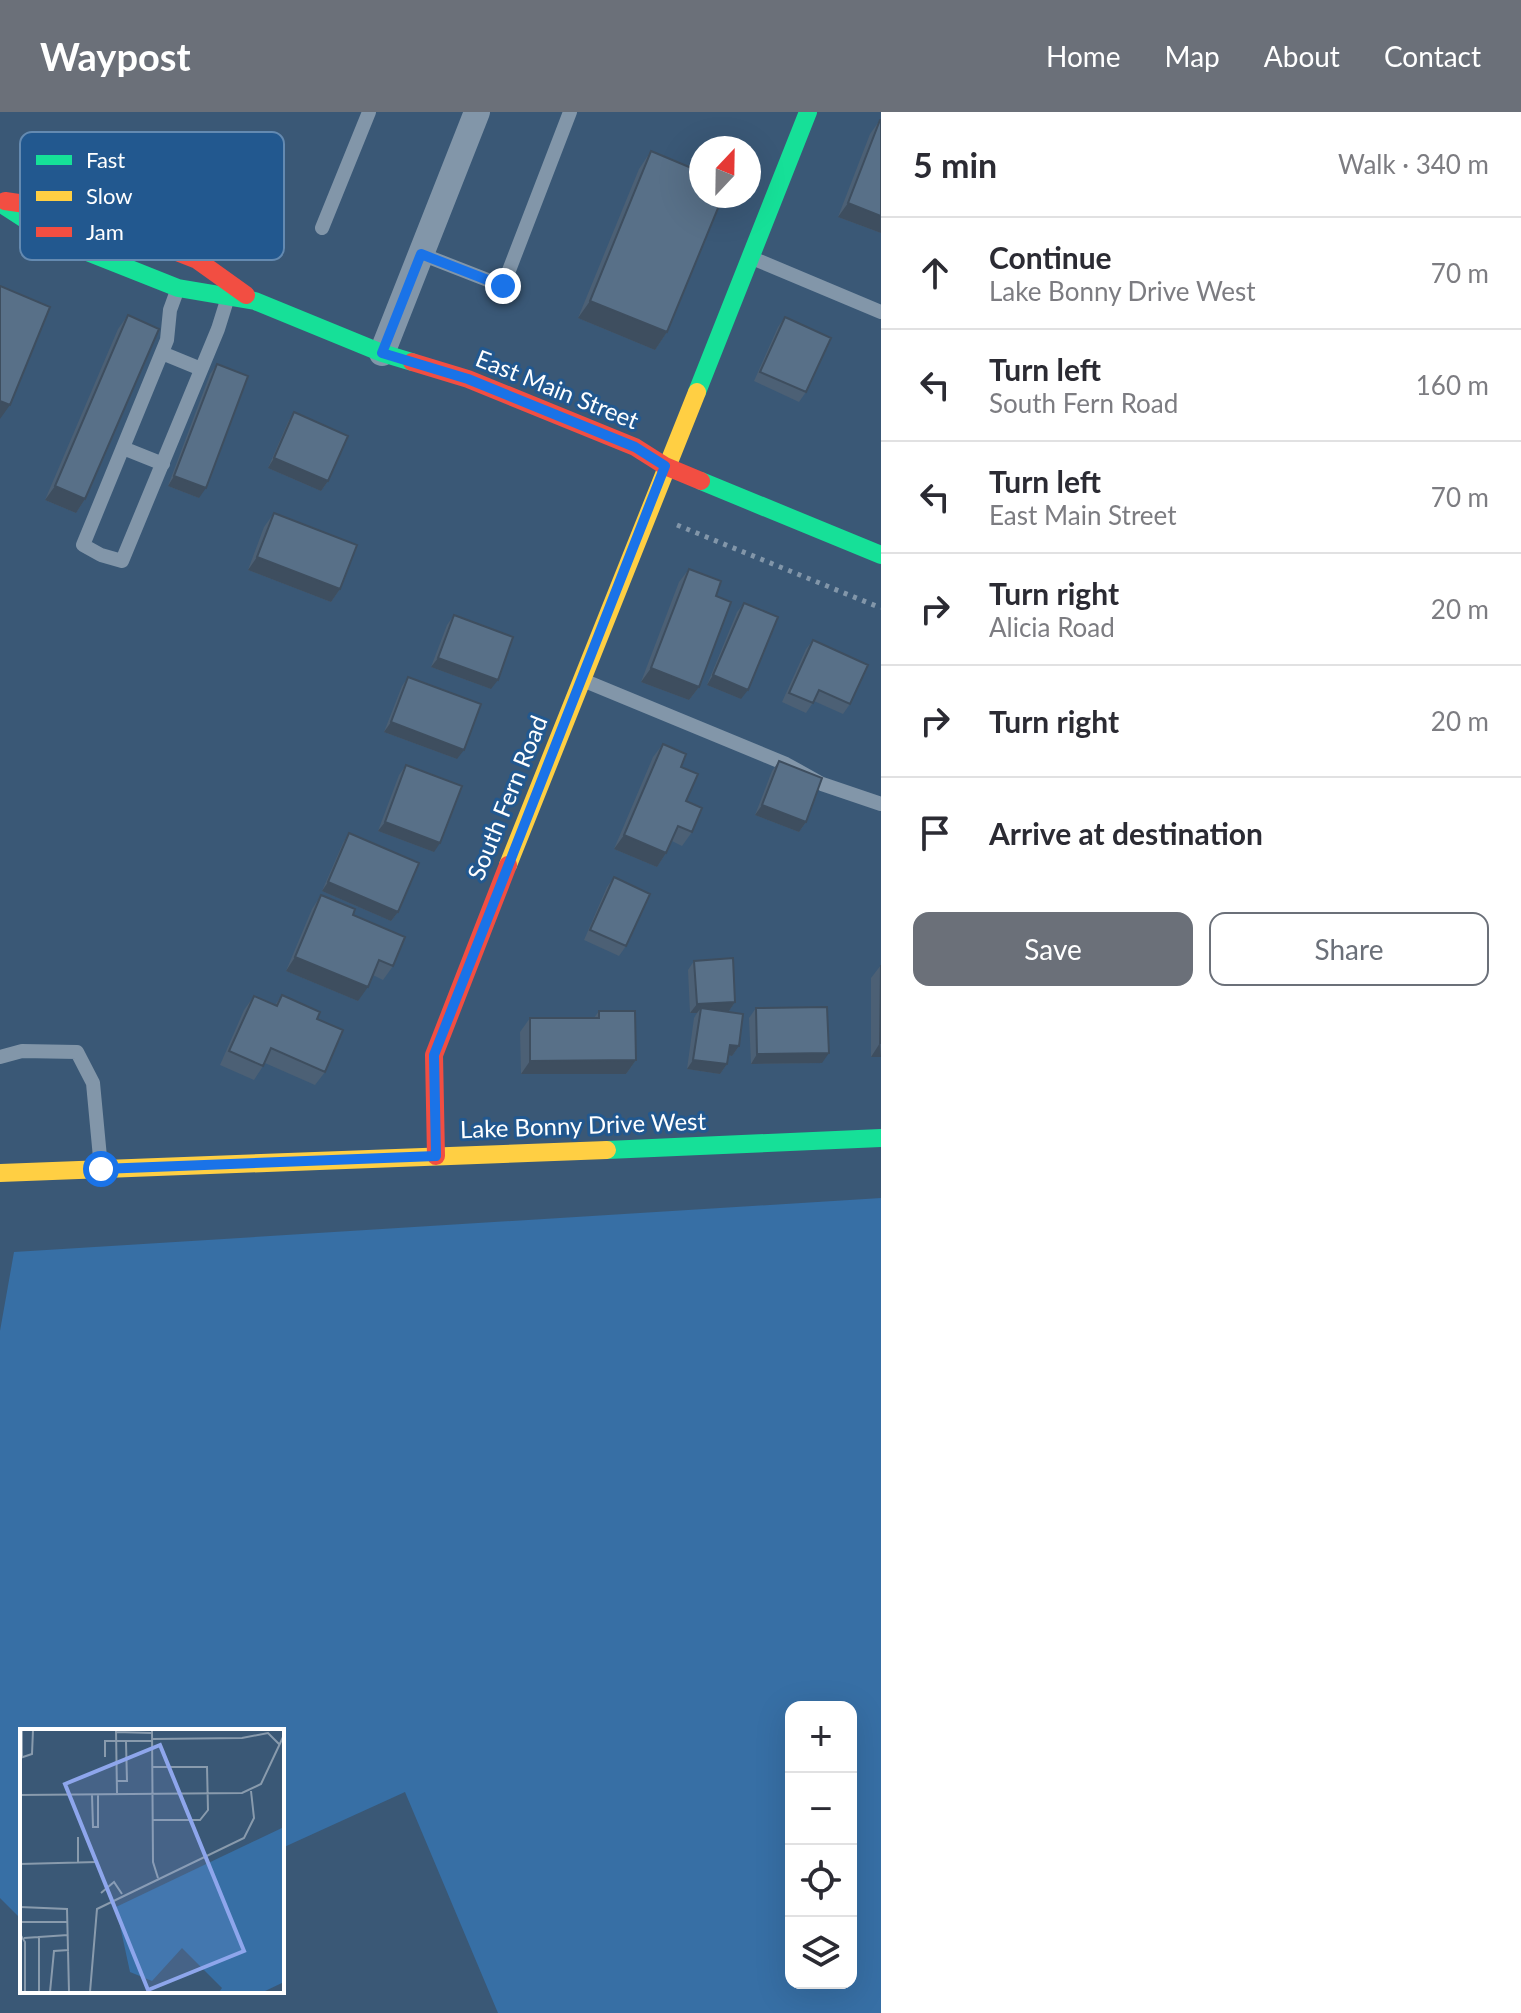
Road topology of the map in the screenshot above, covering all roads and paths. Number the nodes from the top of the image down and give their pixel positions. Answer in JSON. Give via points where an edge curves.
{"nodes":[{"id":1,"x":369,"y":112,"type":"edge"},
{"id":2,"x":477,"y":112,"type":"edge"},
{"id":3,"x":570,"y":112,"type":"edge"},
{"id":4,"x":808,"y":112,"type":"edge"},
{"id":5,"x":0,"y":202,"type":"edge"},
{"id":6,"x":20,"y":204,"type":"edge"},
{"id":7,"x":20,"y":215,"type":"edge"},
{"id":8,"x":322,"y":228,"type":"dead end"},
{"id":9,"x":421,"y":254,"type":"junction"},
{"id":10,"x":750,"y":257,"type":"junction"},
{"id":11,"x":107,"y":260,"type":"edge"},
{"id":12,"x":197,"y":260,"type":"edge"},
{"id":13,"x":178,"y":288,"type":"junction"},
{"id":14,"x":228,"y":297,"type":"junction"},
{"id":15,"x":255,"y":301,"type":"junction"},
{"id":16,"x":881,"y":312,"type":"edge"},
{"id":17,"x":162,"y":353,"type":"junction"},
{"id":18,"x":382,"y":353,"type":"junction"},
{"id":19,"x":201,"y":369,"type":"junction"},
{"id":20,"x":123,"y":448,"type":"junction"},
{"id":21,"x":163,"y":464,"type":"junction"},
{"id":22,"x":665,"y":466,"type":"junction"},
{"id":23,"x":665,"y":521,"type":"dead end"},
{"id":24,"x":881,"y":555,"type":"edge"},
{"id":25,"x":881,"y":608,"type":"edge"},
{"id":26,"x":581,"y":679,"type":"junction"},
{"id":27,"x":881,"y":804,"type":"edge"},
{"id":28,"x":0,"y":1057,"type":"edge"},
{"id":29,"x":881,"y":1138,"type":"edge"},
{"id":30,"x":436,"y":1156,"type":"junction"},
{"id":31,"x":101,"y":1169,"type":"junction"},
{"id":32,"x":0,"y":1173,"type":"edge"}],
"edges":[{"from":1,"to":8,"type":"lane"},
{"from":2,"to":9,"type":"street"},
{"from":3,"to":9,"type":"lane","via":[[503,286]]},
{"from":4,"to":10,"type":"street","name":"South Fern Road"},
{"from":5,"to":6,"type":"street","name":"East Main Street"},
{"from":5,"to":7,"type":"street","name":"East Main Street"},
{"from":9,"to":18,"type":"street"},
{"from":10,"to":16,"type":"lane"},
{"from":10,"to":22,"type":"street","name":"South Fern Road"},
{"from":11,"to":13,"type":"street","name":"East Main Street"},
{"from":12,"to":15,"type":"street","name":"East Main Street"},
{"from":13,"to":14,"type":"street","name":"East Main Street"},
{"from":13,"to":17,"type":"lane"},
{"from":14,"to":15,"type":"street","name":"East Main Street"},
{"from":14,"to":19,"type":"lane"},
{"from":15,"to":18,"type":"street","name":"East Main Street"},
{"from":17,"to":19,"type":"lane"},
{"from":17,"to":20,"type":"lane"},
{"from":18,"to":22,"type":"street","name":"East Main Street","via":[[468,379],[635,447]]},
{"from":19,"to":21,"type":"lane"},
{"from":20,"to":21,"type":"lane"},
{"from":20,"to":21,"type":"lane","via":[[83,545],[101,555],[122,561]]},
{"from":22,"to":24,"type":"street","name":"East Main Street"},
{"from":22,"to":26,"type":"street","name":"South Fern Road"},
{"from":23,"to":25,"type":"path"},
{"from":26,"to":27,"type":"lane","via":[[822,784]]},
{"from":26,"to":30,"type":"street","name":"South Fern Road","via":[[434,1055]]},
{"from":28,"to":31,"type":"lane","via":[[22,1051],[77,1052],[93,1083]]},
{"from":29,"to":30,"type":"street","name":"Lake Bonny Drive West"},
{"from":30,"to":31,"type":"street","name":"Lake Bonny Drive West"},
{"from":31,"to":32,"type":"street","name":"Lake Bonny Drive West"}]}
